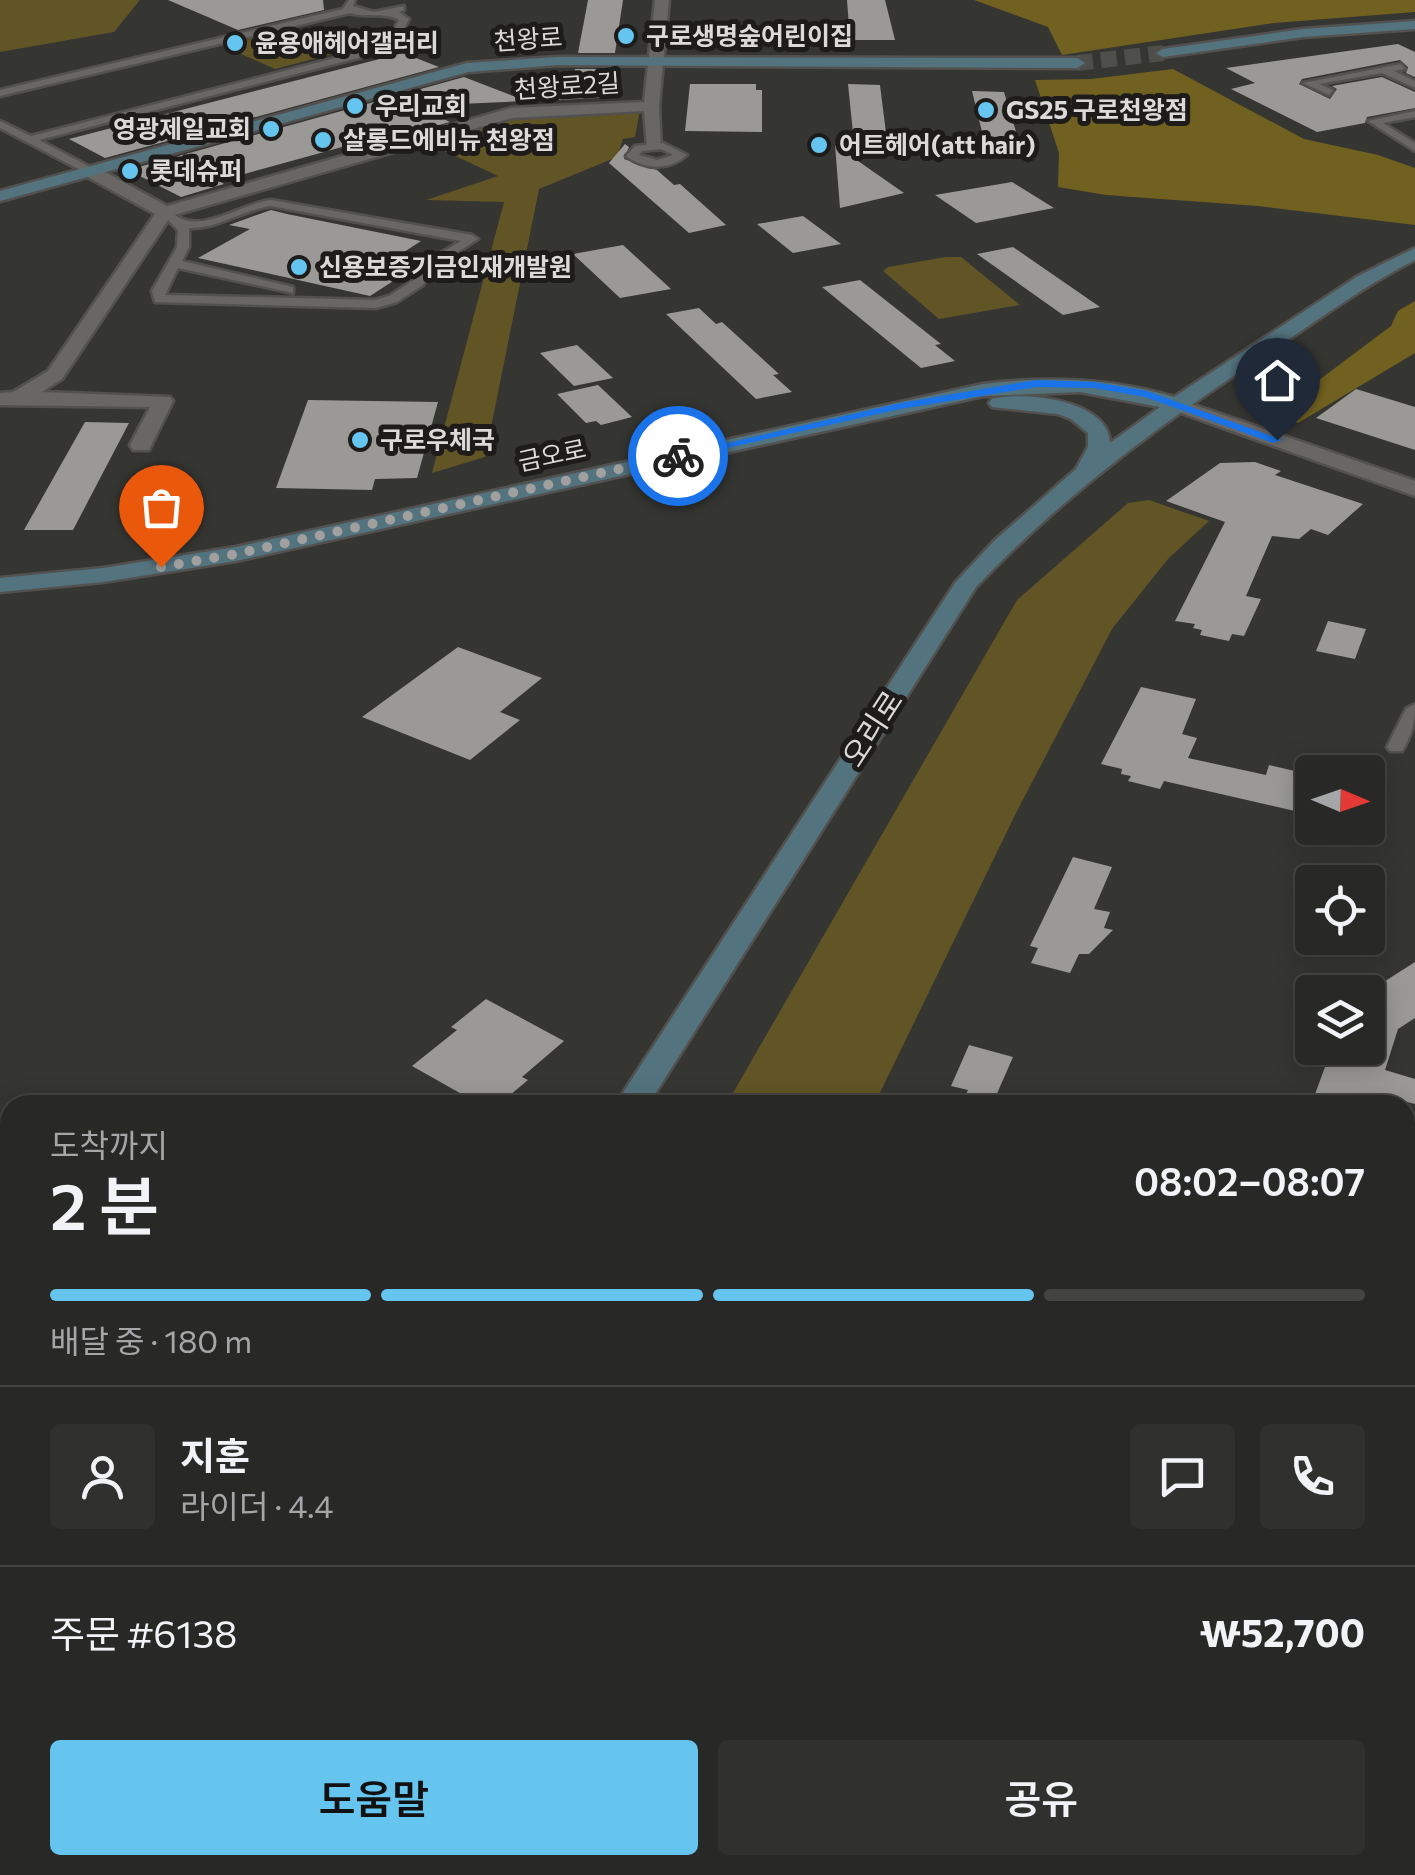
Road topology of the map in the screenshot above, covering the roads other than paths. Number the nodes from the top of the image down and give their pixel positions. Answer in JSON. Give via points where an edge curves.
{"nodes":[{"id":1,"x":358,"y":0,"type":"edge"},
{"id":2,"x":398,"y":0,"type":"edge"},
{"id":3,"x":662,"y":0,"type":"edge"},
{"id":4,"x":349,"y":10,"type":"junction"},
{"id":5,"x":392,"y":12,"type":"junction"},
{"id":6,"x":1415,"y":25,"type":"edge"},
{"id":7,"x":1164,"y":53,"type":"tunnel mouth"},
{"id":8,"x":653,"y":60,"type":"junction"},
{"id":9,"x":1077,"y":63,"type":"tunnel mouth"},
{"id":10,"x":1401,"y":68,"type":"dead end"},
{"id":11,"x":1383,"y":70,"type":"junction"},
{"id":12,"x":1415,"y":85,"type":"edge"},
{"id":13,"x":1329,"y":92,"type":"dead end"},
{"id":14,"x":0,"y":93,"type":"edge"},
{"id":15,"x":650,"y":106,"type":"junction"},
{"id":16,"x":1415,"y":114,"type":"edge"},
{"id":17,"x":0,"y":124,"type":"edge"},
{"id":18,"x":31,"y":139,"type":"junction"},
{"id":19,"x":654,"y":146,"type":"dead end"},
{"id":20,"x":1415,"y":148,"type":"edge"},
{"id":21,"x":90,"y":171,"type":"junction"},
{"id":22,"x":0,"y":196,"type":"edge"},
{"id":23,"x":171,"y":217,"type":"junction"},
{"id":24,"x":223,"y":221,"type":"junction"},
{"id":25,"x":183,"y":247,"type":"junction"},
{"id":26,"x":1415,"y":253,"type":"edge"},
{"id":27,"x":176,"y":262,"type":"junction"},
{"id":28,"x":289,"y":290,"type":"dead end"},
{"id":29,"x":9,"y":398,"type":"edge"},
{"id":30,"x":1174,"y":404,"type":"junction"},
{"id":31,"x":900,"y":406,"type":"junction"},
{"id":32,"x":141,"y":445,"type":"dead end"},
{"id":33,"x":1087,"y":469,"type":"junction"},
{"id":34,"x":1415,"y":489,"type":"edge"},
{"id":35,"x":0,"y":584,"type":"edge"},
{"id":36,"x":1415,"y":708,"type":"edge"},
{"id":37,"x":1396,"y":747,"type":"dead end"},
{"id":38,"x":637,"y":1095,"type":"edge"}],
"edges":[{"from":1,"to":4,"type":"lane"},
{"from":2,"to":5,"type":"lane","via":[[402,7]]},
{"from":3,"to":8,"type":"street","name":"천왕로2길"},
{"from":4,"to":5,"type":"lane"},
{"from":4,"to":14,"type":"lane"},
{"from":5,"to":18,"type":"lane","via":[[404,19],[390,47]]},
{"from":6,"to":7,"type":"main road"},
{"from":8,"to":9,"type":"main road","name":"천왕로"},
{"from":8,"to":15,"type":"street","name":"천왕로2길"},
{"from":8,"to":21,"type":"main road","name":"천왕로","via":[[467,68]]},
{"from":10,"to":11,"type":"lane"},
{"from":11,"to":12,"type":"lane"},
{"from":11,"to":13,"type":"lane","via":[[1308,82]]},
{"from":15,"to":19,"type":"street","name":"천왕로2길"},
{"from":15,"to":23,"type":"street","name":"천왕로2길","via":[[510,113]]},
{"from":16,"to":20,"type":"lane","via":[[1374,120]]},
{"from":17,"to":18,"type":"lane"},
{"from":18,"to":21,"type":"lane"},
{"from":21,"to":22,"type":"main road","name":"천왕로"},
{"from":21,"to":23,"type":"street"},
{"from":23,"to":24,"type":"lane","via":[[199,226]]},
{"from":23,"to":25,"type":"lane","via":[[184,229]]},
{"from":23,"to":29,"type":"street","via":[[54,375]]},
{"from":24,"to":25,"type":"lane"},
{"from":24,"to":27,"type":"lane","via":[[271,203],[472,239],[428,266],[392,300],[376,304],[159,299]]},
{"from":25,"to":27,"type":"lane"},
{"from":26,"to":30,"type":"main road","name":"오리로"},
{"from":27,"to":28,"type":"lane"},
{"from":29,"to":32,"type":"street","via":[[163,401]]},
{"from":30,"to":31,"type":"main road","name":"금오로","via":[[1124,389],[1065,383]]},
{"from":30,"to":33,"type":"main road","name":"오리로"},
{"from":30,"to":34,"type":"street"},
{"from":31,"to":33,"type":"main road","via":[[1066,409],[1084,417],[1099,436]]},
{"from":31,"to":35,"type":"main road","name":"금오로","via":[[236,554]]},
{"from":33,"to":38,"type":"main road","name":"오리로","via":[[967,583]]},
{"from":36,"to":37,"type":"lane"}]}
